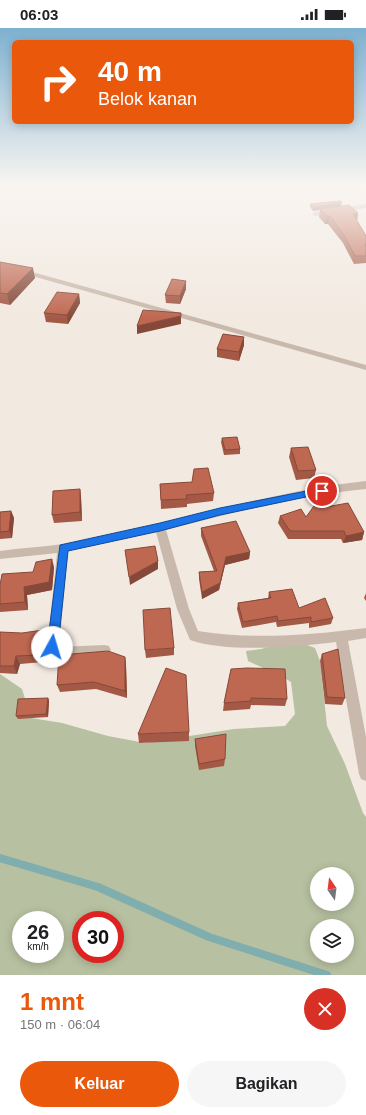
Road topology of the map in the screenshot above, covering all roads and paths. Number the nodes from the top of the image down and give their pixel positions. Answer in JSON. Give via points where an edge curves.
{"nodes":[{"id":1,"x":0,"y":265,"type":"edge"},
{"id":2,"x":366,"y":368,"type":"edge"},
{"id":3,"x":366,"y":485,"type":"edge"},
{"id":4,"x":160,"y":527,"type":"junction"},
{"id":5,"x":63,"y":548,"type":"junction"},
{"id":6,"x":0,"y":555,"type":"edge"},
{"id":7,"x":366,"y":633,"type":"edge"},
{"id":8,"x":340,"y":637,"type":"junction"},
{"id":9,"x":105,"y":650,"type":"edge"},
{"id":10,"x":366,"y":774,"type":"edge"}],
"edges":[{"from":1,"to":2,"type":"street"},
{"from":3,"to":4,"type":"street","via":[[336,488]]},
{"from":4,"to":5,"type":"street"},
{"from":4,"to":8,"type":"street","via":[[183,609],[194,636],[213,640],[263,642]]},
{"from":5,"to":6,"type":"street"},
{"from":5,"to":9,"type":"street","via":[[53,650],[59,654]]},
{"from":7,"to":8,"type":"street"},
{"from":8,"to":10,"type":"street"}]}
